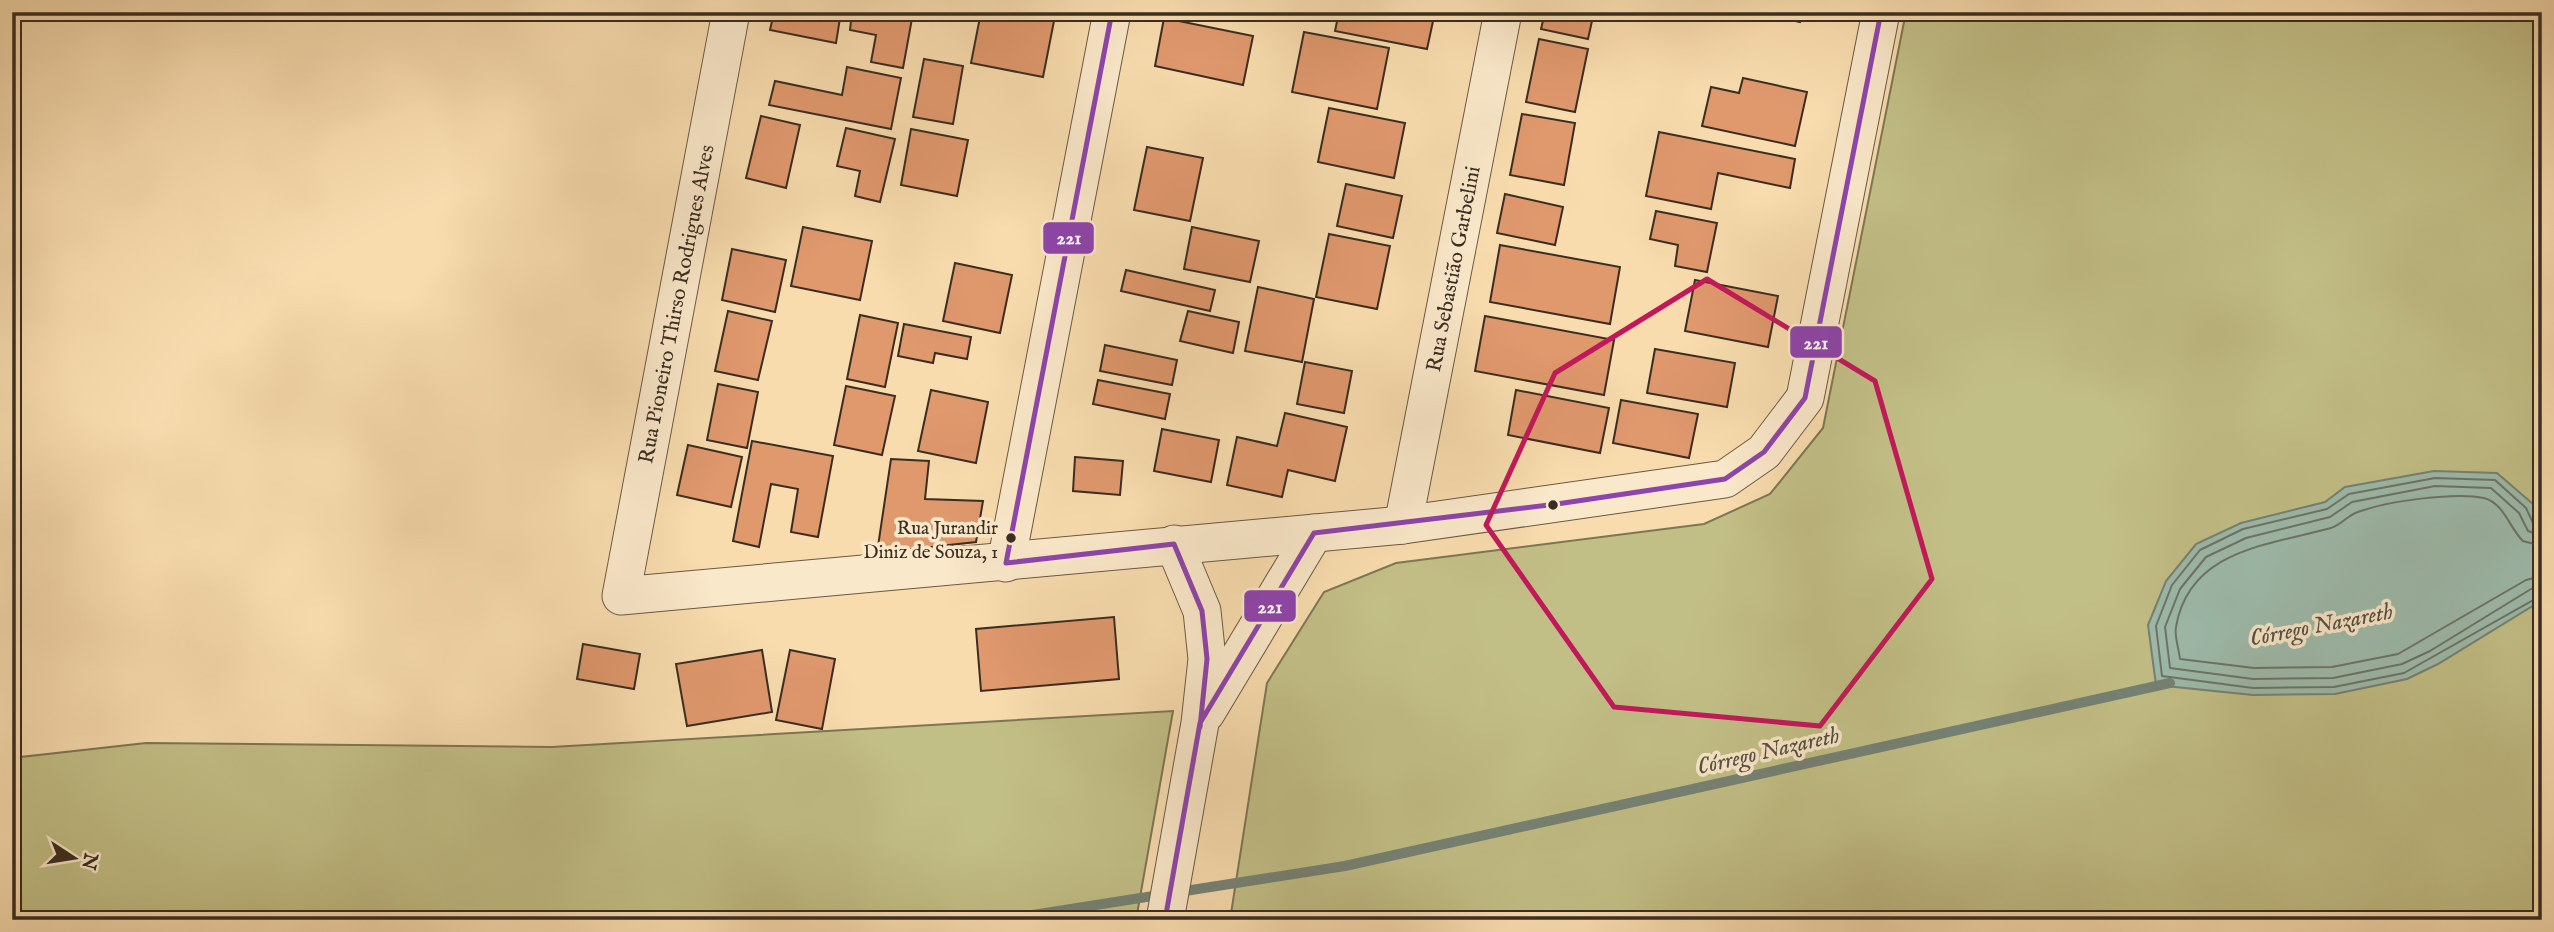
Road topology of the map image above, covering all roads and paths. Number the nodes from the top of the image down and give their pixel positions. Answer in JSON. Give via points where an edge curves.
{"nodes":[{"id":1,"x":731,"y":12,"type":"edge"},
{"id":2,"x":1112,"y":12,"type":"edge"},
{"id":3,"x":1503,"y":12,"type":"edge"},
{"id":4,"x":1881,"y":12,"type":"edge"},
{"id":5,"x":1403,"y":525,"type":"junction"},
{"id":6,"x":1314,"y":533,"type":"junction"},
{"id":7,"x":1174,"y":544,"type":"junction"},
{"id":8,"x":1006,"y":563,"type":"junction"},
{"id":9,"x":1200,"y":723,"type":"junction"},
{"id":10,"x":1165,"y":920,"type":"edge"}],
"edges":[{"from":1,"to":8,"type":"street","name":"Rua Pioneiro Thirso Rodrigues Alves","via":[[621,596]]},
{"from":2,"to":8,"type":"street"},
{"from":3,"to":5,"type":"street","name":"Rua Sebastião Garbelini"},
{"from":4,"to":5,"type":"street","via":[[1805,398],[1764,452],[1725,479]]},
{"from":5,"to":6,"type":"street"},
{"from":6,"to":7,"type":"street"},
{"from":6,"to":9,"type":"street"},
{"from":7,"to":8,"type":"street"},
{"from":7,"to":9,"type":"street","via":[[1202,611],[1207,659]]},
{"from":9,"to":10,"type":"street"}]}
